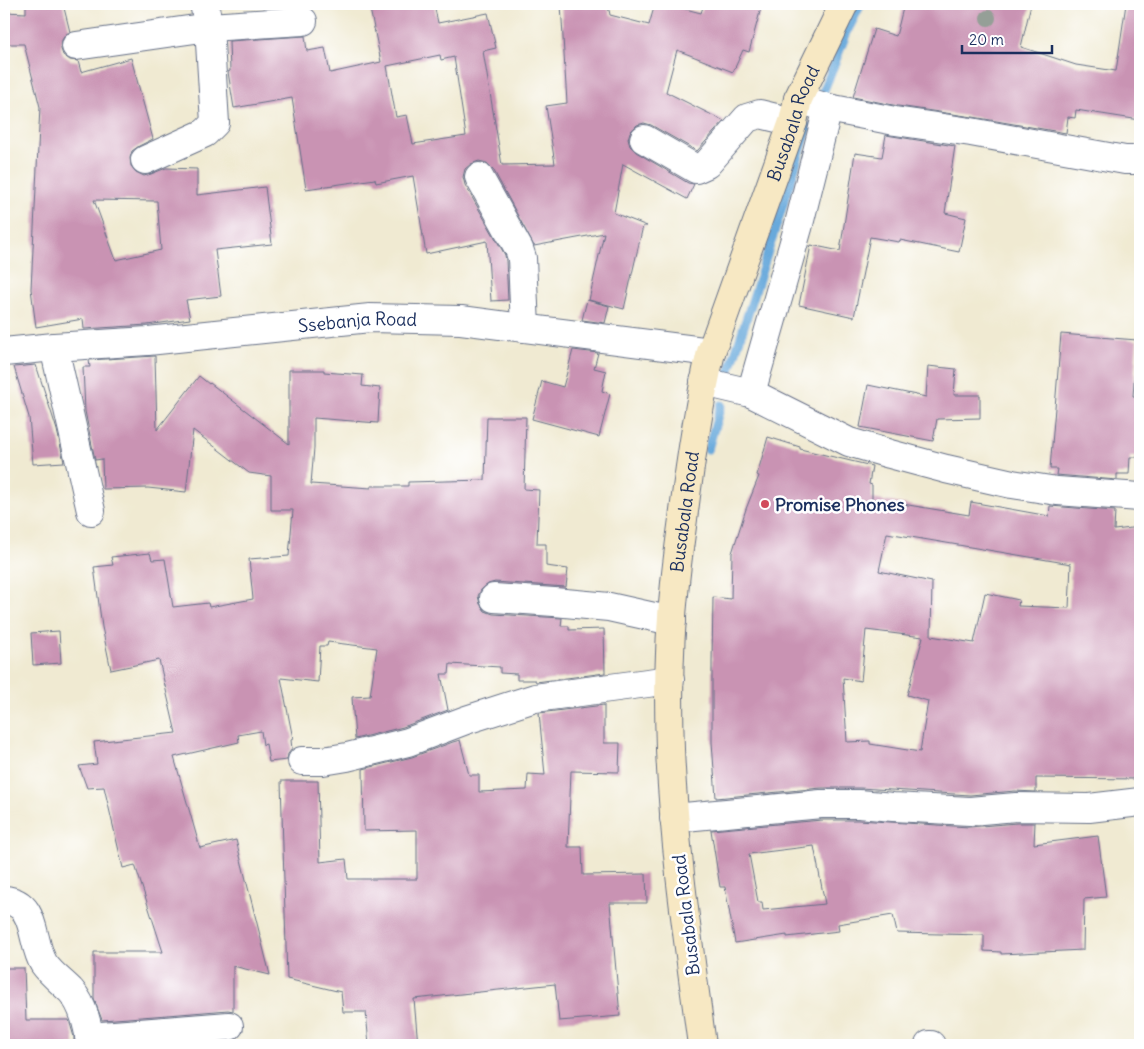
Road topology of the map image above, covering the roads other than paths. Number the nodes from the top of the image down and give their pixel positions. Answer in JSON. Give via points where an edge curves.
{"nodes":[{"id":1,"x":844,"y":4,"type":"edge"},
{"id":2,"x":206,"y":15,"type":"edge"},
{"id":3,"x":303,"y":21,"type":"dead end"},
{"id":4,"x":76,"y":46,"type":"dead end"},
{"id":5,"x":828,"y":108,"type":"junction"},
{"id":6,"x":796,"y":110,"type":"junction"},
{"id":7,"x":644,"y":140,"type":"dead end"},
{"id":8,"x":145,"y":160,"type":"dead end"},
{"id":9,"x":1140,"y":160,"type":"edge"},
{"id":10,"x":479,"y":176,"type":"dead end"},
{"id":11,"x":525,"y":328,"type":"junction"},
{"id":12,"x":54,"y":347,"type":"junction"},
{"id":13,"x":4,"y":352,"type":"edge"},
{"id":14,"x":711,"y":352,"type":"junction"},
{"id":15,"x":704,"y":382,"type":"junction"},
{"id":16,"x":751,"y":393,"type":"junction"},
{"id":17,"x":1140,"y":496,"type":"edge"},
{"id":18,"x":91,"y":511,"type":"dead end"},
{"id":19,"x":494,"y":598,"type":"dead end"},
{"id":20,"x":672,"y":620,"type":"junction"},
{"id":21,"x":670,"y":680,"type":"junction"},
{"id":22,"x":302,"y":761,"type":"dead end"},
{"id":23,"x":1140,"y":802,"type":"edge"},
{"id":24,"x":674,"y":818,"type":"junction"},
{"id":25,"x":4,"y":900,"type":"edge"},
{"id":26,"x":229,"y":1026,"type":"dead end"},
{"id":27,"x":90,"y":1041,"type":"edge"},
{"id":28,"x":702,"y":1045,"type":"edge"}],
"edges":[{"from":1,"to":6,"type":"street","name":"Busabala Road"},
{"from":2,"to":3,"type":"street"},
{"from":2,"to":4,"type":"street"},
{"from":2,"to":8,"type":"street","via":[[215,123],[205,133]]},
{"from":5,"to":6,"type":"street"},
{"from":5,"to":9,"type":"street","via":[[895,122]]},
{"from":5,"to":16,"type":"street"},
{"from":6,"to":7,"type":"street","via":[[747,118],[707,164],[696,169]]},
{"from":6,"to":14,"type":"street","name":"Busabala Road"},
{"from":10,"to":11,"type":"street","via":[[522,258]]},
{"from":11,"to":12,"type":"street","name":"Ssebanja Road","via":[[461,320],[370,318],[148,341]]},
{"from":11,"to":14,"type":"street","name":"Ssebanja Road"},
{"from":12,"to":13,"type":"street","name":"Ssebanja Road"},
{"from":12,"to":18,"type":"street"},
{"from":14,"to":15,"type":"street","name":"Busabala Road"},
{"from":15,"to":16,"type":"street"},
{"from":15,"to":20,"type":"street","name":"Busabala Road","via":[[690,462]]},
{"from":16,"to":17,"type":"street","via":[[849,442],[946,469],[1057,491]]},
{"from":19,"to":20,"type":"street","via":[[609,608]]},
{"from":20,"to":21,"type":"street","name":"Busabala Road"},
{"from":21,"to":22,"type":"street","via":[[535,698],[408,742],[347,757]]},
{"from":21,"to":24,"type":"street","name":"Busabala Road"},
{"from":23,"to":24,"type":"street","via":[[1088,808],[1016,807],[970,811],[821,804]]},
{"from":24,"to":28,"type":"street","name":"Busabala Road"},
{"from":25,"to":27,"type":"street","via":[[22,906],[30,919],[38,952],[44,964],[72,993],[83,1011]]},
{"from":26,"to":27,"type":"street"}]}
